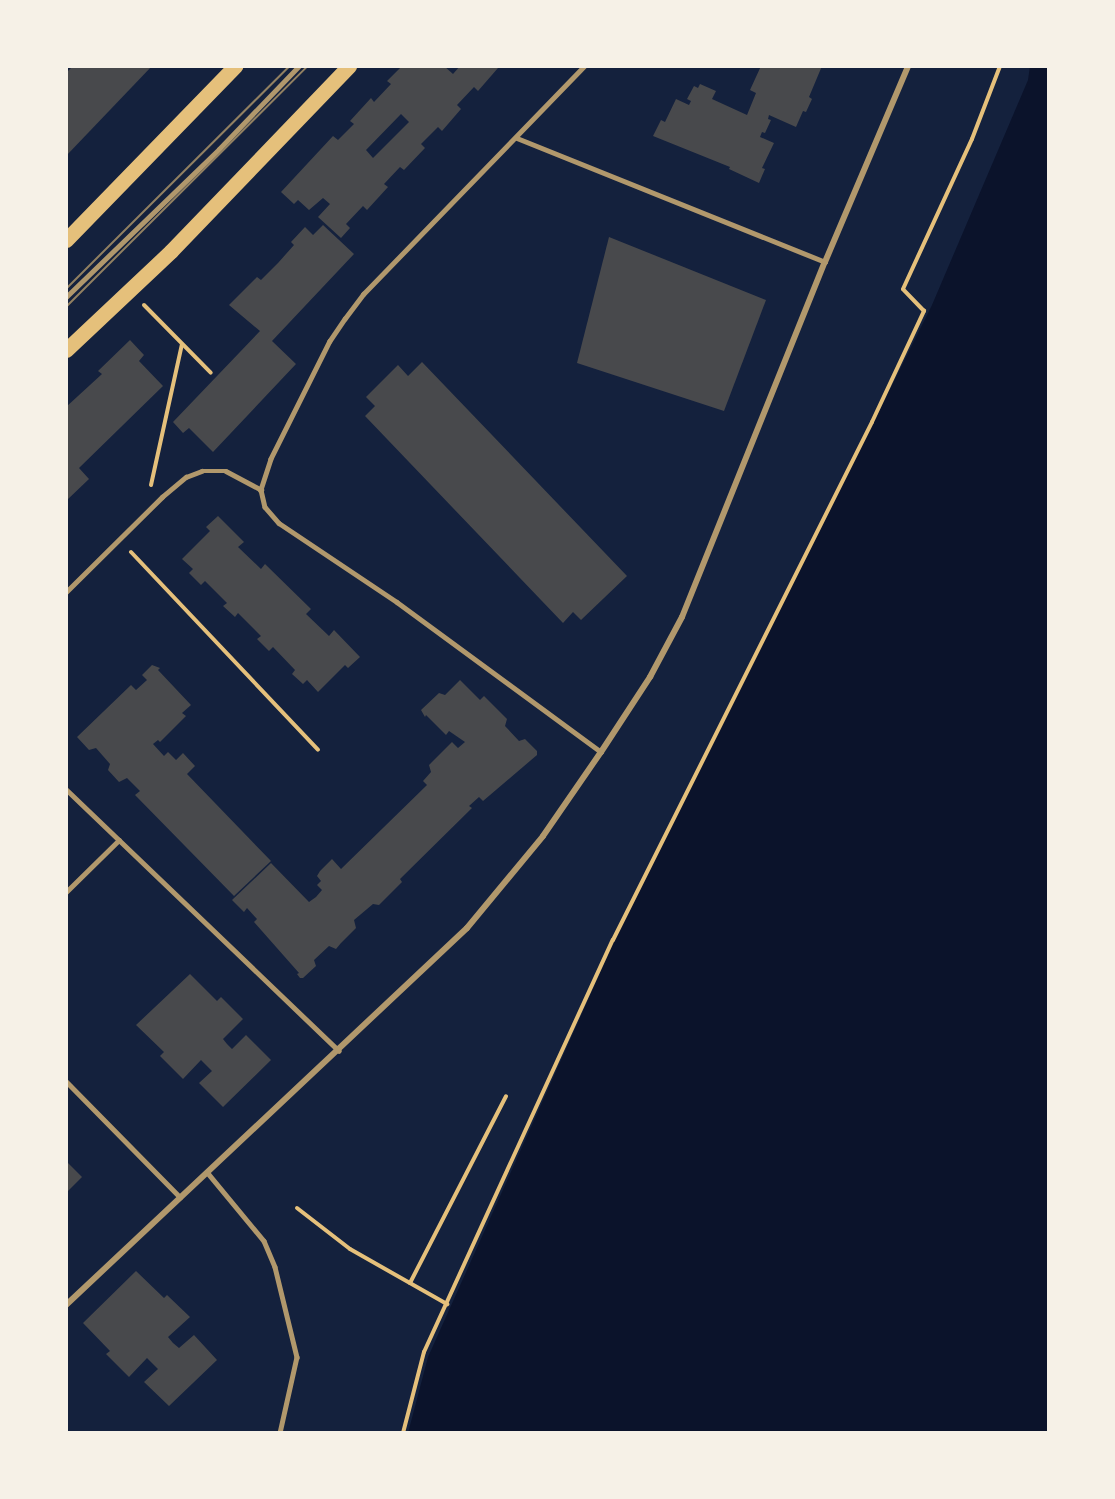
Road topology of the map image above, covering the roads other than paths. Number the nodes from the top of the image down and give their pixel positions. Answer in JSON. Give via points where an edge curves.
{"nodes":[{"id":1,"x":235,"y":66,"type":"edge"},
{"id":2,"x":299,"y":66,"type":"edge"},
{"id":3,"x":349,"y":66,"type":"edge"},
{"id":4,"x":585,"y":66,"type":"edge"},
{"id":5,"x":908,"y":66,"type":"edge"},
{"id":6,"x":517,"y":138,"type":"junction"},
{"id":7,"x":66,"y":240,"type":"edge"},
{"id":8,"x":825,"y":262,"type":"junction"},
{"id":9,"x":66,"y":297,"type":"edge"},
{"id":10,"x":66,"y":350,"type":"edge"},
{"id":11,"x":261,"y":490,"type":"junction"},
{"id":12,"x":66,"y":592,"type":"edge"},
{"id":13,"x":601,"y":752,"type":"junction"},
{"id":14,"x":66,"y":789,"type":"edge"},
{"id":15,"x":119,"y":840,"type":"junction"},
{"id":16,"x":66,"y":892,"type":"edge"},
{"id":17,"x":339,"y":1051,"type":"junction"},
{"id":18,"x":66,"y":1080,"type":"edge"},
{"id":19,"x":207,"y":1172,"type":"junction"},
{"id":20,"x":180,"y":1197,"type":"junction"},
{"id":21,"x":66,"y":1305,"type":"edge"},
{"id":22,"x":280,"y":1433,"type":"edge"}],
"edges":[{"from":1,"to":7,"type":"main road"},
{"from":2,"to":9,"type":"lane"},
{"from":3,"to":10,"type":"main road","via":[[171,251]]},
{"from":4,"to":6,"type":"lane"},
{"from":5,"to":8,"type":"street"},
{"from":6,"to":8,"type":"lane"},
{"from":6,"to":11,"type":"lane","via":[[364,294],[345,319],[270,459]]},
{"from":8,"to":13,"type":"street","via":[[682,617],[650,677]]},
{"from":11,"to":12,"type":"lane","via":[[226,471],[202,471],[186,477]]},
{"from":11,"to":13,"type":"lane","via":[[265,507],[279,523],[404,607]]},
{"from":13,"to":17,"type":"street","via":[[543,837],[496,895],[460,935]]},
{"from":14,"to":15,"type":"lane"},
{"from":15,"to":16,"type":"lane"},
{"from":15,"to":17,"type":"lane"},
{"from":17,"to":19,"type":"street"},
{"from":18,"to":20,"type":"lane"},
{"from":19,"to":20,"type":"street"},
{"from":19,"to":22,"type":"lane","via":[[264,1241],[275,1267],[297,1357]]},
{"from":20,"to":21,"type":"street"}]}
